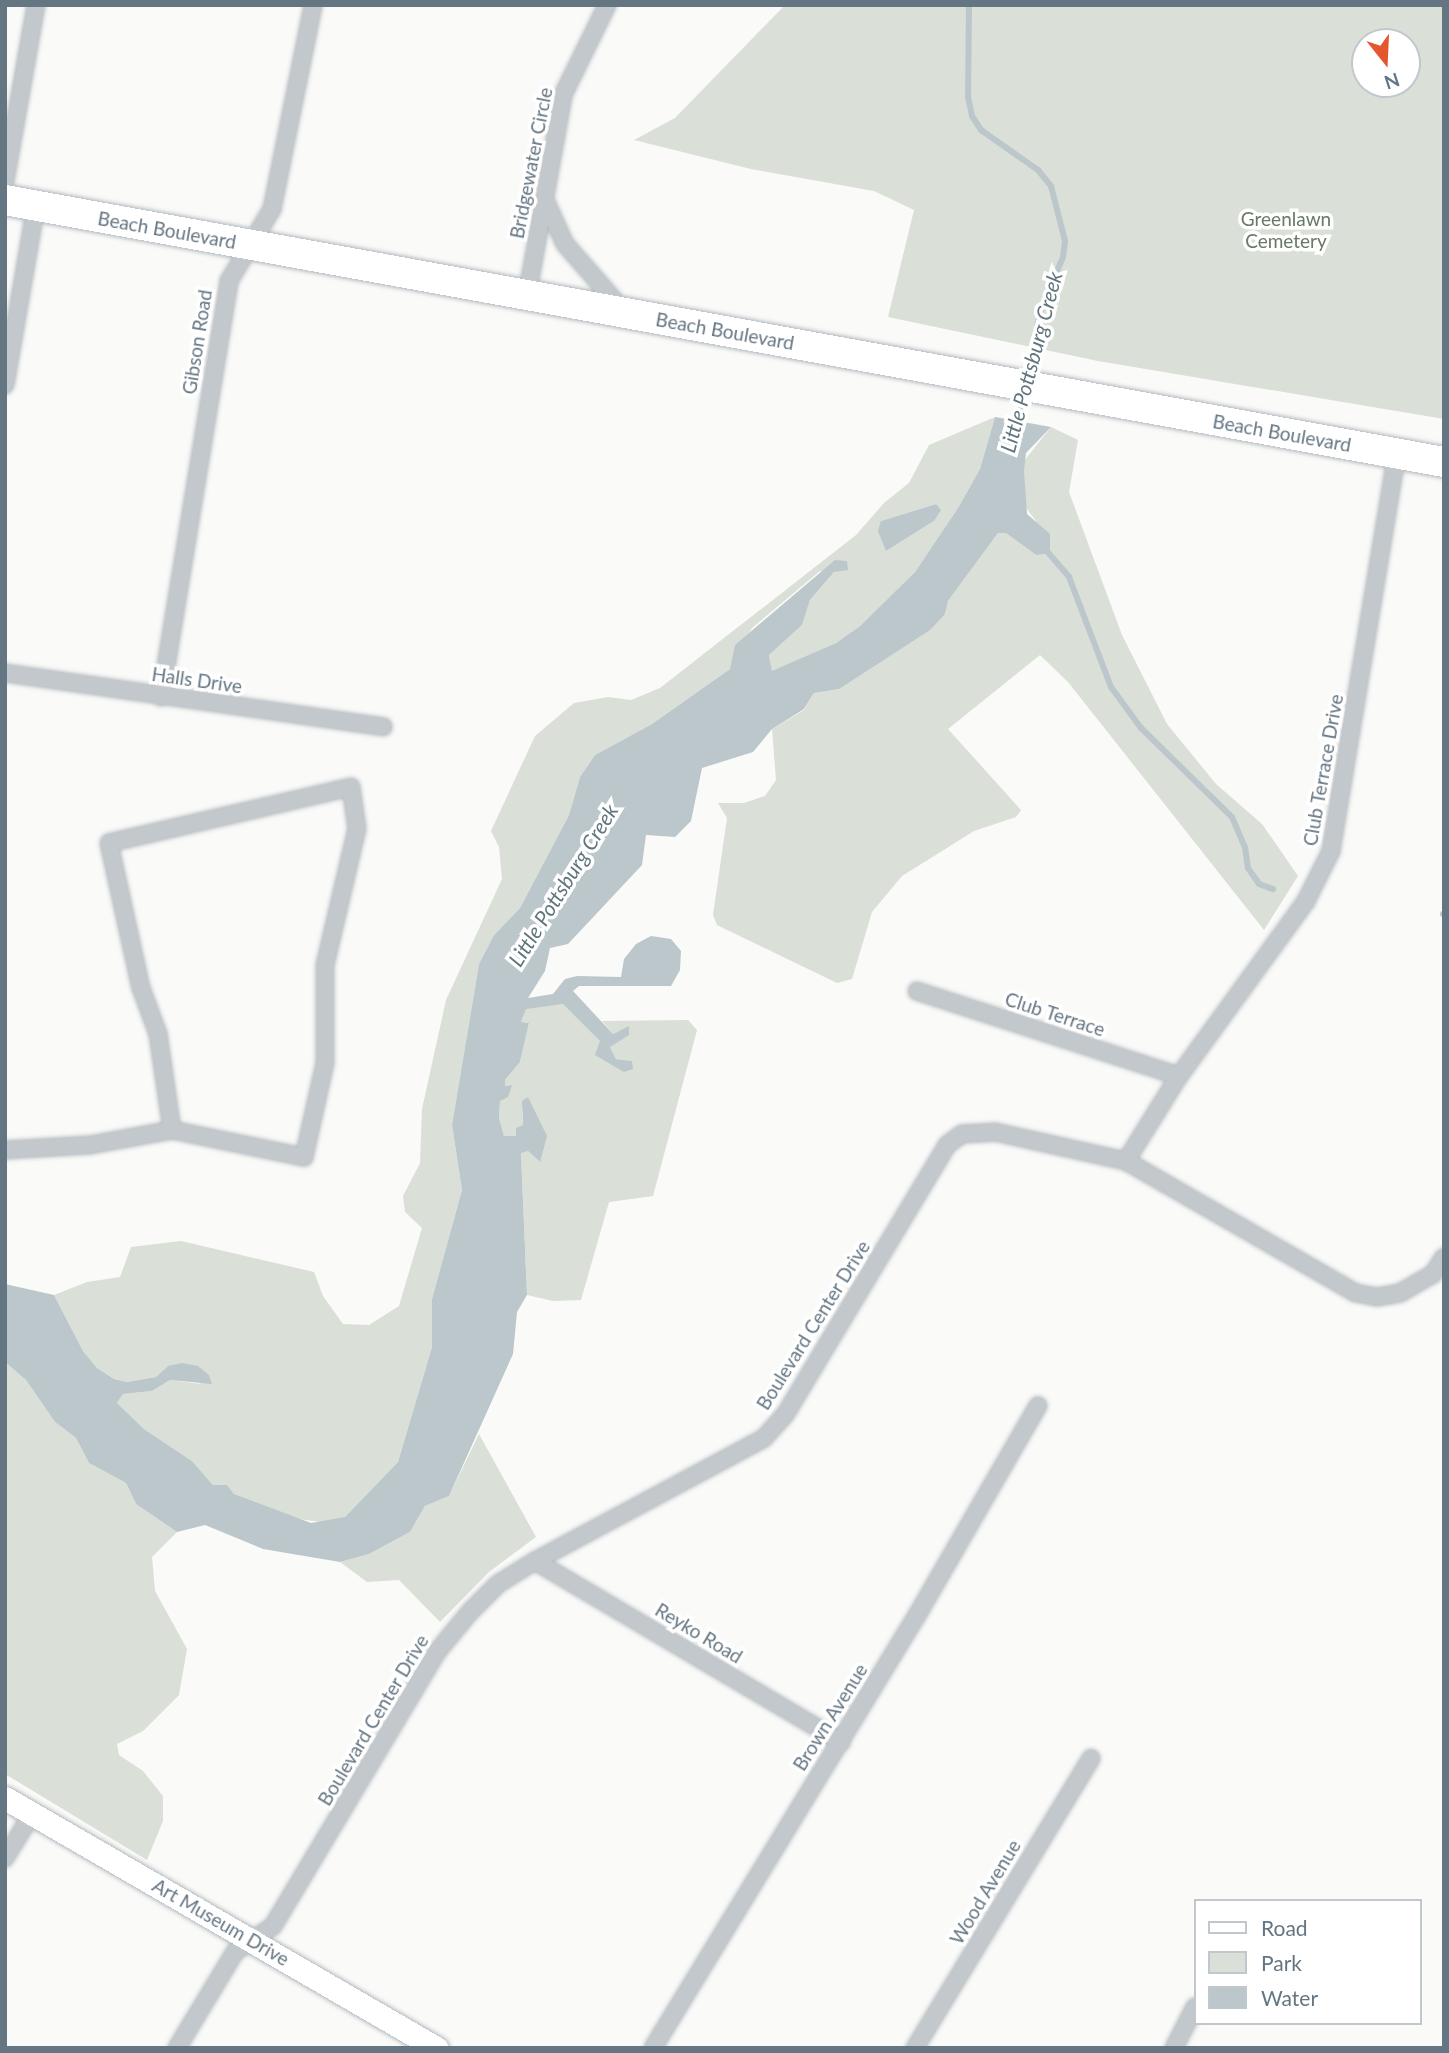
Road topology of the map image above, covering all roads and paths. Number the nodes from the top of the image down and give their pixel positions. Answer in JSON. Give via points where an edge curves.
{"nodes":[{"id":1,"x":36,"y":5,"type":"edge"},
{"id":2,"x":313,"y":5,"type":"edge"},
{"id":3,"x":607,"y":5,"type":"edge"},
{"id":4,"x":5,"y":181,"type":"edge"},
{"id":5,"x":544,"y":197,"type":"junction"},
{"id":6,"x":5,"y":201,"type":"edge"},
{"id":7,"x":36,"y":206,"type":"junction"},
{"id":8,"x":251,"y":245,"type":"junction"},
{"id":9,"x":527,"y":296,"type":"junction"},
{"id":10,"x":626,"y":313,"type":"junction"},
{"id":11,"x":5,"y":385,"type":"edge"},
{"id":12,"x":1397,"y":454,"type":"junction"},
{"id":13,"x":1444,"y":462,"type":"edge"},
{"id":14,"x":5,"y":673,"type":"edge"},
{"id":15,"x":161,"y":697,"type":"junction"},
{"id":16,"x":383,"y":727,"type":"dead end"},
{"id":17,"x":917,"y":991,"type":"dead end"},
{"id":18,"x":1180,"y":1076,"type":"junction"},
{"id":19,"x":172,"y":1130,"type":"junction"},
{"id":20,"x":5,"y":1150,"type":"edge"},
{"id":21,"x":1126,"y":1161,"type":"junction"},
{"id":22,"x":1444,"y":1257,"type":"edge"},
{"id":23,"x":1038,"y":1406,"type":"dead end"},
{"id":24,"x":535,"y":1561,"type":"junction"},
{"id":25,"x":841,"y":1742,"type":"junction"},
{"id":26,"x":1091,"y":1758,"type":"dead end"},
{"id":27,"x":5,"y":1798,"type":"edge"},
{"id":28,"x":32,"y":1814,"type":"junction"},
{"id":29,"x":5,"y":1858,"type":"edge"},
{"id":30,"x":253,"y":1941,"type":"junction"},
{"id":31,"x":1194,"y":2009,"type":"edge"},
{"id":32,"x":177,"y":2048,"type":"edge"},
{"id":33,"x":437,"y":2048,"type":"edge"},
{"id":34,"x":653,"y":2048,"type":"edge"},
{"id":35,"x":915,"y":2048,"type":"edge"},
{"id":36,"x":1174,"y":2048,"type":"edge"}],
"edges":[{"from":1,"to":4,"type":"street"},
{"from":2,"to":8,"type":"street","name":"Gibson Road","via":[[272,209]]},
{"from":3,"to":5,"type":"street","name":"Bridgewater Circle","via":[[563,95]]},
{"from":5,"to":9,"type":"street","name":"Bridgewater Circle"},
{"from":5,"to":10,"type":"street","via":[[565,244]]},
{"from":6,"to":7,"type":"highway","name":"Beach Boulevard"},
{"from":7,"to":8,"type":"highway","name":"Beach Boulevard"},
{"from":7,"to":11,"type":"street"},
{"from":8,"to":9,"type":"highway","name":"Beach Boulevard"},
{"from":8,"to":15,"type":"street","name":"Gibson Road","via":[[229,281]]},
{"from":9,"to":10,"type":"highway","name":"Beach Boulevard"},
{"from":10,"to":12,"type":"highway","name":"Beach Boulevard"},
{"from":12,"to":13,"type":"highway","name":"Beach Boulevard"},
{"from":12,"to":18,"type":"street","name":"Club Terrace Drive","via":[[1331,851],[1306,901]]},
{"from":14,"to":15,"type":"street","name":"Halls Drive"},
{"from":15,"to":16,"type":"street","name":"Halls Drive"},
{"from":17,"to":18,"type":"street","name":"Club Terrace"},
{"from":18,"to":21,"type":"street","name":"Club Terrace Drive"},
{"from":19,"to":19,"type":"street","via":[[304,1157],[325,1063],[325,965],[357,828],[351,787],[109,843],[141,988],[158,1034]]},
{"from":19,"to":20,"type":"street","via":[[90,1144]]},
{"from":21,"to":22,"type":"street","name":"Boulevard Center Drive","via":[[1356,1293],[1377,1297],[1400,1293],[1433,1274]]},
{"from":21,"to":24,"type":"street","name":"Boulevard Center Drive","via":[[995,1132],[962,1134],[947,1145],[785,1415],[764,1438]]},
{"from":23,"to":25,"type":"street","name":"Brown Avenue"},
{"from":24,"to":25,"type":"street","name":"Reyko Road"},
{"from":24,"to":30,"type":"street","name":"Boulevard Center Drive","via":[[498,1584],[437,1652],[274,1926]]},
{"from":25,"to":34,"type":"street","name":"Brown Avenue"},
{"from":26,"to":35,"type":"street","name":"Wood Avenue"},
{"from":27,"to":28,"type":"street","name":"Art Museum Drive"},
{"from":28,"to":29,"type":"street"},
{"from":28,"to":30,"type":"street","name":"Art Museum Drive"},
{"from":30,"to":32,"type":"street","name":"Boulevard Center Drive","via":[[235,1952]]},
{"from":30,"to":33,"type":"street","name":"Art Museum Drive"},
{"from":31,"to":36,"type":"street"}]}
